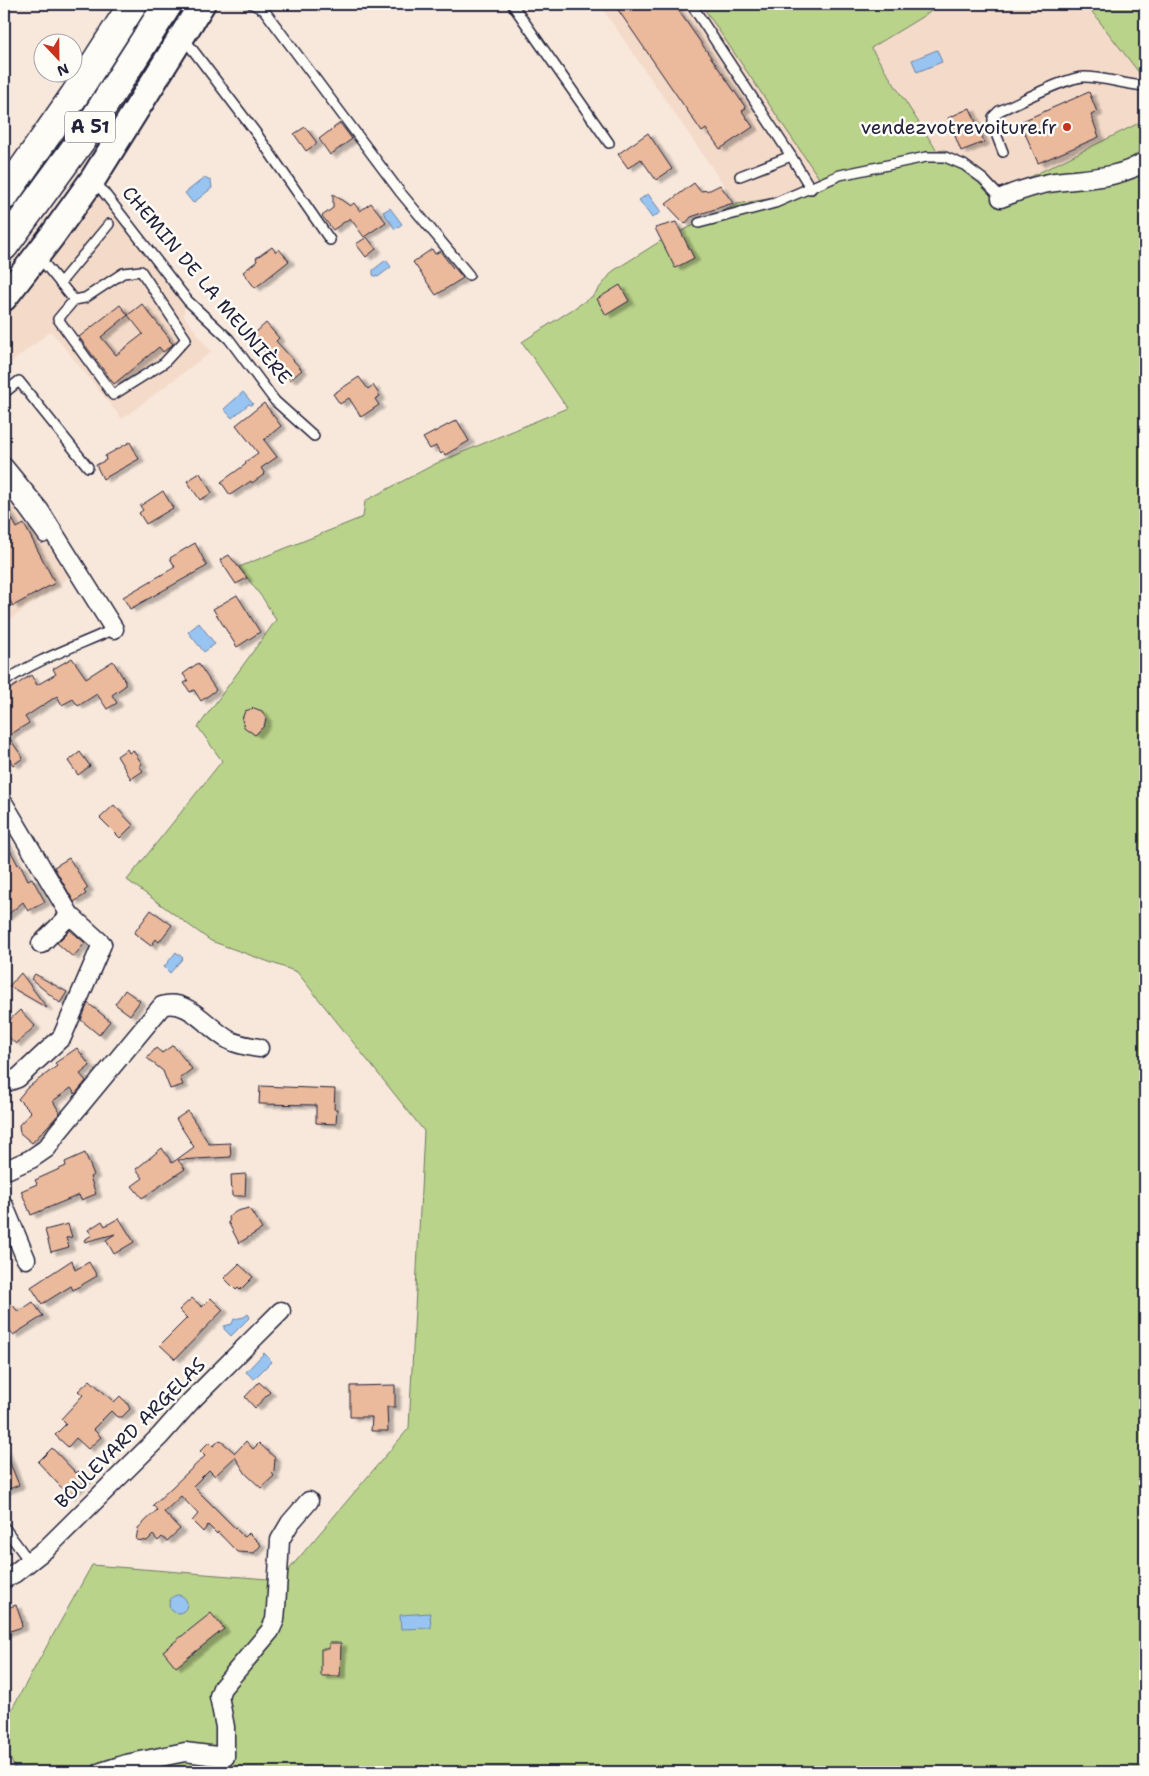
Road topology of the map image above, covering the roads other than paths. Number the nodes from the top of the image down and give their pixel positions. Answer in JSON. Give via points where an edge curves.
{"nodes":[{"id":1,"x":134,"y":4,"type":"edge"},
{"id":2,"x":168,"y":4,"type":"edge"},
{"id":3,"x":202,"y":4,"type":"edge"},
{"id":4,"x":252,"y":4,"type":"edge"},
{"id":5,"x":512,"y":4,"type":"edge"},
{"id":6,"x":692,"y":4,"type":"edge"},
{"id":7,"x":182,"y":36,"type":"junction"},
{"id":8,"x":1145,"y":86,"type":"edge"},
{"id":9,"x":609,"y":142,"type":"dead end"},
{"id":10,"x":1003,"y":152,"type":"dead end"},
{"id":11,"x":791,"y":156,"type":"junction"},
{"id":12,"x":1145,"y":161,"type":"edge"},
{"id":13,"x":740,"y":176,"type":"dead end"},
{"id":14,"x":93,"y":179,"type":"junction"},
{"id":15,"x":811,"y":189,"type":"junction"},
{"id":16,"x":4,"y":196,"type":"edge"},
{"id":17,"x":1001,"y":198,"type":"joint"},
{"id":18,"x":699,"y":223,"type":"dead end"},
{"id":19,"x":109,"y":224,"type":"dead end"},
{"id":20,"x":330,"y":240,"type":"dead end"},
{"id":21,"x":4,"y":246,"type":"edge"},
{"id":22,"x":38,"y":255,"type":"junction"},
{"id":23,"x":469,"y":276,"type":"dead end"},
{"id":24,"x":60,"y":283,"type":"junction"},
{"id":25,"x":4,"y":298,"type":"edge"},
{"id":26,"x":74,"y":300,"type":"junction"},
{"id":27,"x":4,"y":393,"type":"edge"},
{"id":28,"x":314,"y":436,"type":"dead end"},
{"id":29,"x":4,"y":467,"type":"edge"},
{"id":30,"x":88,"y":467,"type":"dead end"},
{"id":31,"x":4,"y":483,"type":"edge"},
{"id":32,"x":44,"y":538,"type":"dead end"},
{"id":33,"x":114,"y":629,"type":"joint"},
{"id":34,"x":4,"y":682,"type":"edge"},
{"id":35,"x":6,"y":811,"type":"edge"},
{"id":36,"x":70,"y":915,"type":"junction"},
{"id":37,"x":40,"y":944,"type":"dead end"},
{"id":38,"x":258,"y":1048,"type":"dead end"},
{"id":39,"x":4,"y":1083,"type":"edge"},
{"id":40,"x":4,"y":1171,"type":"edge"},
{"id":41,"x":4,"y":1206,"type":"edge"},
{"id":42,"x":26,"y":1259,"type":"dead end"},
{"id":43,"x":282,"y":1311,"type":"dead end"},
{"id":44,"x":309,"y":1501,"type":"dead end"},
{"id":45,"x":4,"y":1527,"type":"edge"},
{"id":46,"x":30,"y":1561,"type":"junction"},
{"id":47,"x":4,"y":1579,"type":"edge"},
{"id":48,"x":100,"y":1772,"type":"edge"}],
"edges":[{"from":1,"to":16,"type":"highway","number":"A 51"},
{"from":2,"to":21,"type":"highway","number":"A 51","via":[[82,139]]},
{"from":3,"to":7,"type":"street"},
{"from":4,"to":23,"type":"lane","via":[[264,10],[400,192]]},
{"from":5,"to":9,"type":"lane"},
{"from":6,"to":11,"type":"lane"},
{"from":7,"to":14,"type":"street"},
{"from":7,"to":20,"type":"lane","via":[[256,133]]},
{"from":8,"to":10,"type":"lane","via":[[1082,77],[1068,80],[999,111],[993,117],[993,126]]},
{"from":11,"to":13,"type":"lane"},
{"from":11,"to":15,"type":"lane"},
{"from":12,"to":17,"type":"street","via":[[1118,173],[1047,183]]},
{"from":14,"to":22,"type":"street"},
{"from":14,"to":28,"type":"lane","name":"CHEMIN DE LA MEUNIÈRE","via":[[188,301],[229,338],[275,401]]},
{"from":15,"to":17,"type":"lane","via":[[840,175],[864,169],[926,157],[945,157],[964,165]]},
{"from":15,"to":18,"type":"lane","via":[[775,203]]},
{"from":19,"to":24,"type":"lane"},
{"from":22,"to":24,"type":"lane"},
{"from":22,"to":25,"type":"street"},
{"from":24,"to":26,"type":"lane"},
{"from":26,"to":26,"type":"lane","via":[[58,319],[113,395],[164,363],[186,338],[141,271],[123,273],[85,298]]},
{"from":27,"to":30,"type":"lane","via":[[19,381]]},
{"from":29,"to":33,"type":"street","via":[[40,511]]},
{"from":31,"to":32,"type":"lane"},
{"from":33,"to":34,"type":"lane","via":[[36,663]]},
{"from":35,"to":36,"type":"street"},
{"from":36,"to":37,"type":"street"},
{"from":36,"to":39,"type":"street","via":[[102,944],[62,1037],[18,1078]]},
{"from":38,"to":40,"type":"street","via":[[228,1040],[185,1008],[173,1004],[162,1006],[47,1148]]},
{"from":41,"to":42,"type":"street"},
{"from":43,"to":46,"type":"street","name":"BOULEVARD ARGELAS","via":[[160,1436]]},
{"from":44,"to":48,"type":"street","via":[[280,1540],[275,1620],[270,1631],[222,1688],[219,1696],[225,1727],[225,1758],[185,1752]]},
{"from":45,"to":46,"type":"lane"},
{"from":46,"to":47,"type":"street","name":"BOULEVARD ARGELAS"}]}
